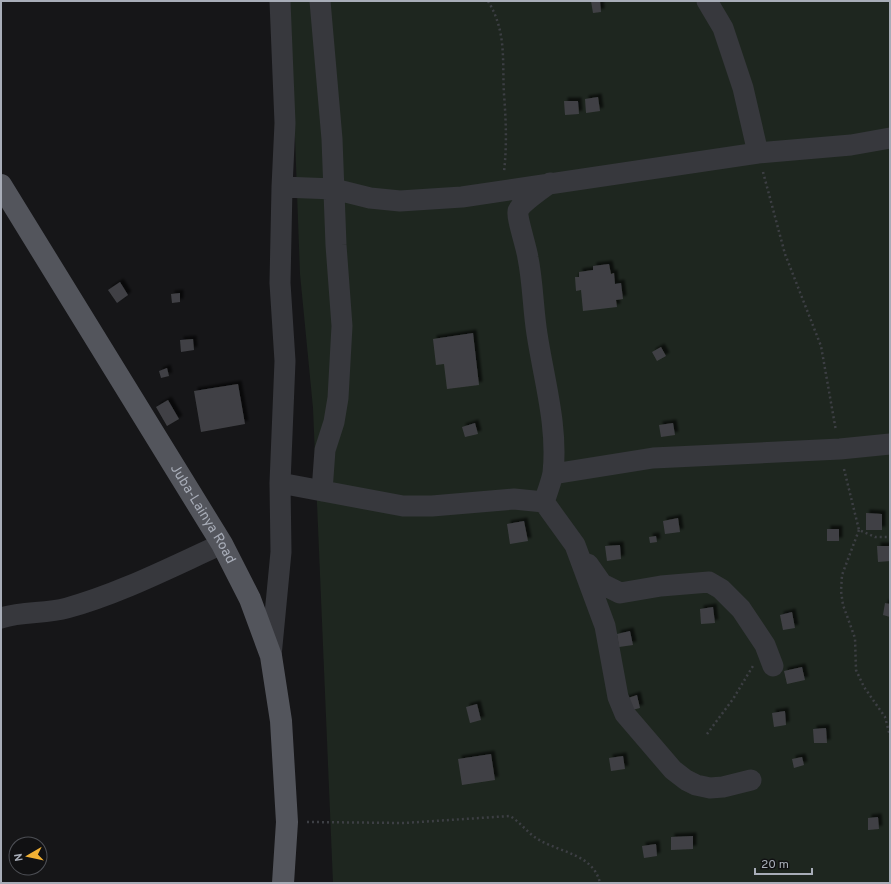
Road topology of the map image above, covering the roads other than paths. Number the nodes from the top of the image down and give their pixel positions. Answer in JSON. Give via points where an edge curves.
{"nodes":[{"id":1,"x":280,"y":1,"type":"edge"},
{"id":2,"x":320,"y":1,"type":"edge"},
{"id":3,"x":707,"y":1,"type":"edge"},
{"id":4,"x":890,"y":138,"type":"edge"},
{"id":5,"x":758,"y":152,"type":"junction"},
{"id":6,"x":550,"y":183,"type":"junction"},
{"id":7,"x":1,"y":185,"type":"edge"},
{"id":8,"x":282,"y":187,"type":"junction"},
{"id":9,"x":334,"y":189,"type":"junction"},
{"id":10,"x":890,"y":444,"type":"edge"},
{"id":11,"x":552,"y":474,"type":"junction"},
{"id":12,"x":280,"y":483,"type":"junction"},
{"id":13,"x":322,"y":491,"type":"junction"},
{"id":14,"x":544,"y":502,"type":"junction"},
{"id":15,"x":222,"y":544,"type":"junction"},
{"id":16,"x":576,"y":545,"type":"junction"},
{"id":17,"x":1,"y":618,"type":"edge"},
{"id":18,"x":271,"y":656,"type":"junction"},
{"id":19,"x":773,"y":666,"type":"dead end"},
{"id":20,"x":751,"y":780,"type":"dead end"},
{"id":21,"x":283,"y":883,"type":"edge"}],
"edges":[{"from":1,"to":8,"type":"street","via":[[285,123]]},
{"from":2,"to":9,"type":"street"},
{"from":3,"to":5,"type":"street","via":[[723,28],[743,88]]},
{"from":4,"to":5,"type":"street","via":[[851,145]]},
{"from":5,"to":6,"type":"street","via":[[652,170]]},
{"from":6,"to":9,"type":"street","via":[[462,197],[400,201],[370,198]]},
{"from":6,"to":11,"type":"street","via":[[522,205],[518,211],[518,222],[529,259],[537,332],[553,427]]},
{"from":7,"to":15,"type":"main road","name":"Juba-Lainya Road"},
{"from":8,"to":9,"type":"street"},
{"from":8,"to":12,"type":"street","via":[[280,283],[285,361]]},
{"from":9,"to":13,"type":"street","via":[[342,326],[341,364],[334,422],[325,450]]},
{"from":10,"to":11,"type":"street","via":[[840,449],[653,458]]},
{"from":11,"to":14,"type":"street"},
{"from":12,"to":13,"type":"street"},
{"from":12,"to":18,"type":"street","via":[[281,552]]},
{"from":13,"to":14,"type":"street","via":[[402,506],[514,499]]},
{"from":14,"to":16,"type":"street"},
{"from":15,"to":17,"type":"street","via":[[120,591],[85,603],[64,609]]},
{"from":15,"to":18,"type":"main road","name":"Juba-Lainya Road","via":[[250,599]]},
{"from":16,"to":19,"type":"street","via":[[602,584],[620,593],[709,582],[721,589],[741,609],[765,645]]},
{"from":16,"to":20,"type":"street","via":[[604,626],[618,697],[625,714],[673,770],[686,780],[710,788]]},
{"from":18,"to":21,"type":"main road","name":"Juba-Lainya Road","via":[[281,721],[287,822]]}]}
